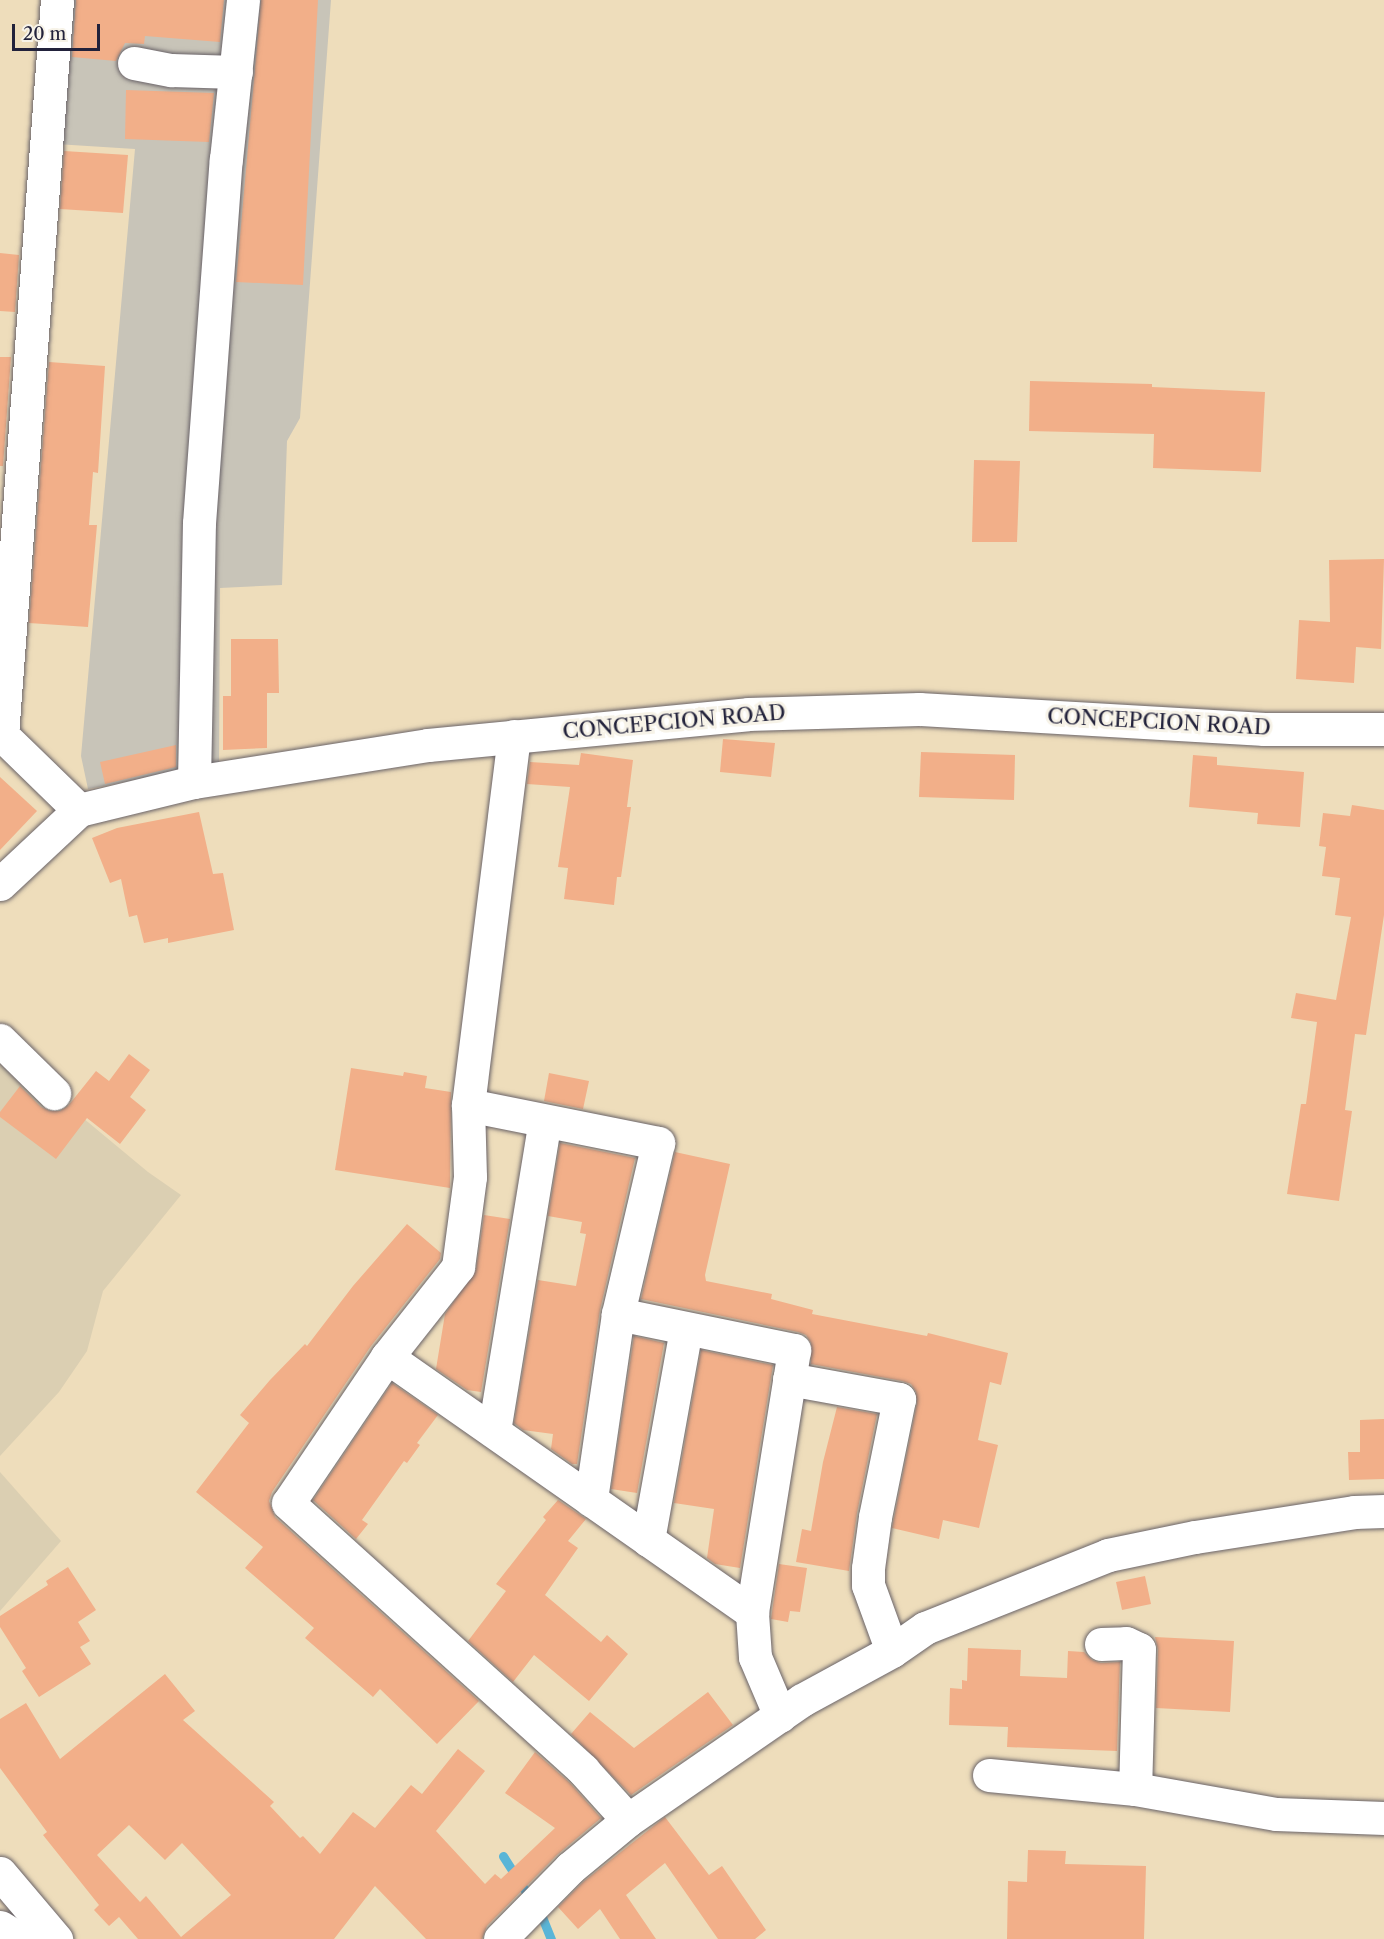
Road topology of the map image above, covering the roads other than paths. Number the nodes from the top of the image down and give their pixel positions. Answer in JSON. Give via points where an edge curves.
{"nodes":[{"id":1,"x":57,"y":0,"type":"edge"},
{"id":2,"x":243,"y":0,"type":"edge"},
{"id":3,"x":134,"y":63,"type":"dead end"},
{"id":4,"x":236,"y":72,"type":"junction"},
{"id":5,"x":1384,"y":729,"type":"edge"},
{"id":6,"x":514,"y":735,"type":"junction"},
{"id":7,"x":194,"y":782,"type":"junction"},
{"id":8,"x":80,"y":810,"type":"junction"},
{"id":9,"x":0,"y":884,"type":"edge"},
{"id":10,"x":0,"y":1040,"type":"edge"},
{"id":11,"x":54,"y":1093,"type":"dead end"},
{"id":12,"x":468,"y":1105,"type":"junction"},
{"id":13,"x":545,"y":1121,"type":"junction"},
{"id":14,"x":618,"y":1314,"type":"junction"},
{"id":15,"x":686,"y":1329,"type":"junction"},
{"id":16,"x":387,"y":1357,"type":"junction"},
{"id":17,"x":789,"y":1379,"type":"junction"},
{"id":18,"x":494,"y":1431,"type":"junction"},
{"id":19,"x":591,"y":1500,"type":"junction"},
{"id":20,"x":1384,"y":1511,"type":"edge"},
{"id":21,"x":648,"y":1540,"type":"junction"},
{"id":22,"x":752,"y":1613,"type":"junction"},
{"id":23,"x":1101,"y":1644,"type":"dead end"},
{"id":24,"x":892,"y":1651,"type":"junction"},
{"id":25,"x":780,"y":1716,"type":"junction"},
{"id":26,"x":989,"y":1776,"type":"dead end"},
{"id":27,"x":1134,"y":1789,"type":"junction"},
{"id":28,"x":1384,"y":1818,"type":"edge"},
{"id":29,"x":628,"y":1820,"type":"junction"},
{"id":30,"x":0,"y":1873,"type":"edge"},
{"id":31,"x":519,"y":1919,"type":"edge"},
{"id":32,"x":0,"y":1927,"type":"edge"},
{"id":33,"x":20,"y":1939,"type":"edge"},
{"id":34,"x":56,"y":1939,"type":"edge"}],
"edges":[{"from":1,"to":8,"type":"street","via":[[2,735]]},
{"from":2,"to":4,"type":"street"},
{"from":3,"to":4,"type":"street","via":[[171,70]]},
{"from":4,"to":7,"type":"street","via":[[199,523]]},
{"from":5,"to":6,"type":"street","name":"CONCEPCION ROAD","via":[[1264,729],[919,709],[748,714]]},
{"from":6,"to":7,"type":"street","name":"CONCEPCION ROAD"},
{"from":6,"to":12,"type":"street"},
{"from":7,"to":8,"type":"street","name":"CONCEPCION ROAD"},
{"from":8,"to":9,"type":"street","name":"CONCEPCION ROAD"},
{"from":10,"to":11,"type":"street"},
{"from":12,"to":13,"type":"street"},
{"from":12,"to":16,"type":"street","via":[[470,1177],[458,1267]]},
{"from":13,"to":14,"type":"street","via":[[658,1143]]},
{"from":13,"to":18,"type":"street"},
{"from":14,"to":15,"type":"street"},
{"from":14,"to":19,"type":"street"},
{"from":15,"to":17,"type":"street","via":[[794,1350]]},
{"from":15,"to":21,"type":"street"},
{"from":16,"to":18,"type":"street"},
{"from":16,"to":29,"type":"street","via":[[288,1503],[583,1770]]},
{"from":17,"to":22,"type":"street"},
{"from":17,"to":24,"type":"street","via":[[899,1399],[868,1568],[868,1585]]},
{"from":18,"to":19,"type":"street"},
{"from":19,"to":21,"type":"street"},
{"from":20,"to":24,"type":"street","via":[[1354,1512],[1194,1537],[1108,1555],[925,1628]]},
{"from":21,"to":22,"type":"street"},
{"from":22,"to":25,"type":"street","via":[[755,1657]]},
{"from":23,"to":27,"type":"street","via":[[1126,1643],[1140,1649]]},
{"from":24,"to":25,"type":"street"},
{"from":25,"to":29,"type":"street"},
{"from":26,"to":27,"type":"street"},
{"from":27,"to":28,"type":"street","via":[[1276,1814]]},
{"from":29,"to":31,"type":"street","via":[[570,1868]]},
{"from":30,"to":34,"type":"street"},
{"from":32,"to":33,"type":"street"}]}
